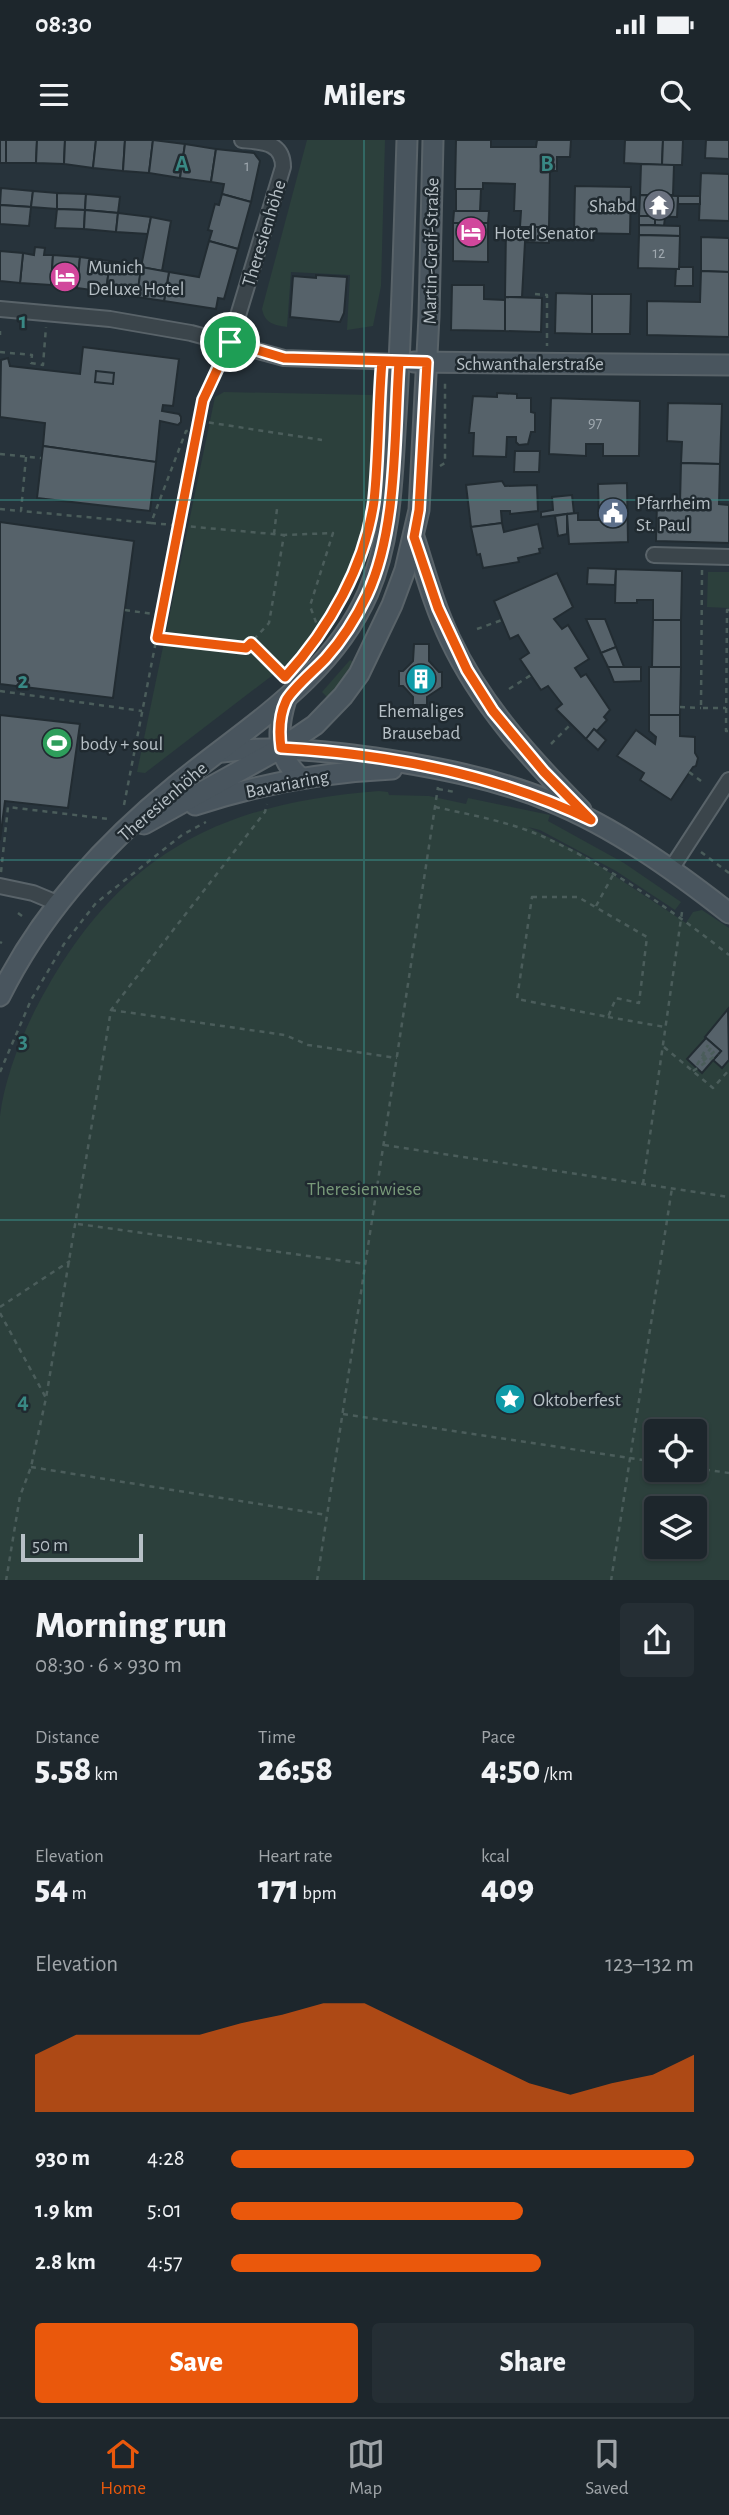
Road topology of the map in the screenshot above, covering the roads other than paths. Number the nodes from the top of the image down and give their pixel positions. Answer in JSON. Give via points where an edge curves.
{"nodes":[{"id":1,"x":243,"y":140,"type":"edge"},
{"id":2,"x":407,"y":140,"type":"edge"},
{"id":3,"x":432,"y":140,"type":"edge"},
{"id":4,"x":0,"y":309,"type":"edge"},
{"id":5,"x":230,"y":342,"type":"junction"},
{"id":6,"x":399,"y":362,"type":"junction"},
{"id":7,"x":427,"y":362,"type":"junction"},
{"id":8,"x":729,"y":365,"type":"edge"},
{"id":9,"x":414,"y":537,"type":"junction"},
{"id":10,"x":654,"y":555,"type":"dead end"},
{"id":11,"x":729,"y":557,"type":"edge"},
{"id":12,"x":286,"y":699,"type":"junction"},
{"id":13,"x":281,"y":748,"type":"junction"},
{"id":14,"x":221,"y":752,"type":"junction"},
{"id":15,"x":436,"y":769,"type":"junction"},
{"id":16,"x":301,"y":778,"type":"junction"},
{"id":17,"x":729,"y":780,"type":"edge"},
{"id":18,"x":591,"y":820,"type":"junction"},
{"id":19,"x":147,"y":822,"type":"junction"},
{"id":20,"x":104,"y":852,"type":"junction"},
{"id":21,"x":671,"y":869,"type":"junction"},
{"id":22,"x":0,"y":886,"type":"edge"},
{"id":23,"x":57,"y":903,"type":"junction"},
{"id":24,"x":729,"y":913,"type":"edge"},
{"id":25,"x":0,"y":996,"type":"edge"}],
"edges":[{"from":1,"to":5,"type":"street","name":"Theresienhöhe","via":[[271,144],[279,150],[283,167]]},
{"from":2,"to":6,"type":"main road","name":"Martin-Greif-Straße"},
{"from":3,"to":7,"type":"main road","name":"Martin-Greif-Straße"},
{"from":4,"to":5,"type":"street","name":"Schwanthalerstraße","via":[[110,319]]},
{"from":5,"to":6,"type":"street","name":"Schwanthalerstraße","via":[[284,358]]},
{"from":6,"to":7,"type":"main road","name":"Schwanthalerstraße"},
{"from":6,"to":12,"type":"main road","name":"Theresienhöhe","via":[[388,516],[376,569],[358,613],[328,656]]},
{"from":7,"to":8,"type":"main road","name":"Schwanthalerstraße"},
{"from":7,"to":9,"type":"main road","name":"Bavariaring"},
{"from":9,"to":13,"type":"main road","name":"Theresienhöhe","via":[[392,605],[359,674],[325,716]]},
{"from":9,"to":18,"type":"main road","name":"Bavariaring","via":[[442,620],[474,682],[518,742]]},
{"from":10,"to":11,"type":"street"},
{"from":12,"to":13,"type":"main road","via":[[279,727]]},
{"from":12,"to":14,"type":"main road","name":"Theresienhöhe"},
{"from":13,"to":14,"type":"main road","name":"Theresienhöhe"},
{"from":13,"to":15,"type":"main road","name":"Bavariaring"},
{"from":13,"to":16,"type":"main road","via":[[286,763]]},
{"from":13,"to":19,"type":"main road","name":"Theresienhöhe"},
{"from":14,"to":20,"type":"main road","name":"Theresienhöhe","via":[[153,804]]},
{"from":15,"to":16,"type":"main road","name":"Bavariaring"},
{"from":15,"to":18,"type":"main road","name":"Bavariaring","via":[[500,783]]},
{"from":16,"to":19,"type":"main road","name":"Bavariaring"},
{"from":17,"to":21,"type":"street"},
{"from":18,"to":21,"type":"main road","name":"Bavariaring"},
{"from":19,"to":20,"type":"main road","name":"Theresienhöhe"},
{"from":20,"to":23,"type":"main road","name":"Theresienhöhe"},
{"from":21,"to":24,"type":"main road","name":"Bavariaring"},
{"from":22,"to":23,"type":"street"},
{"from":23,"to":25,"type":"main road","name":"Theresienhöhe"}]}
